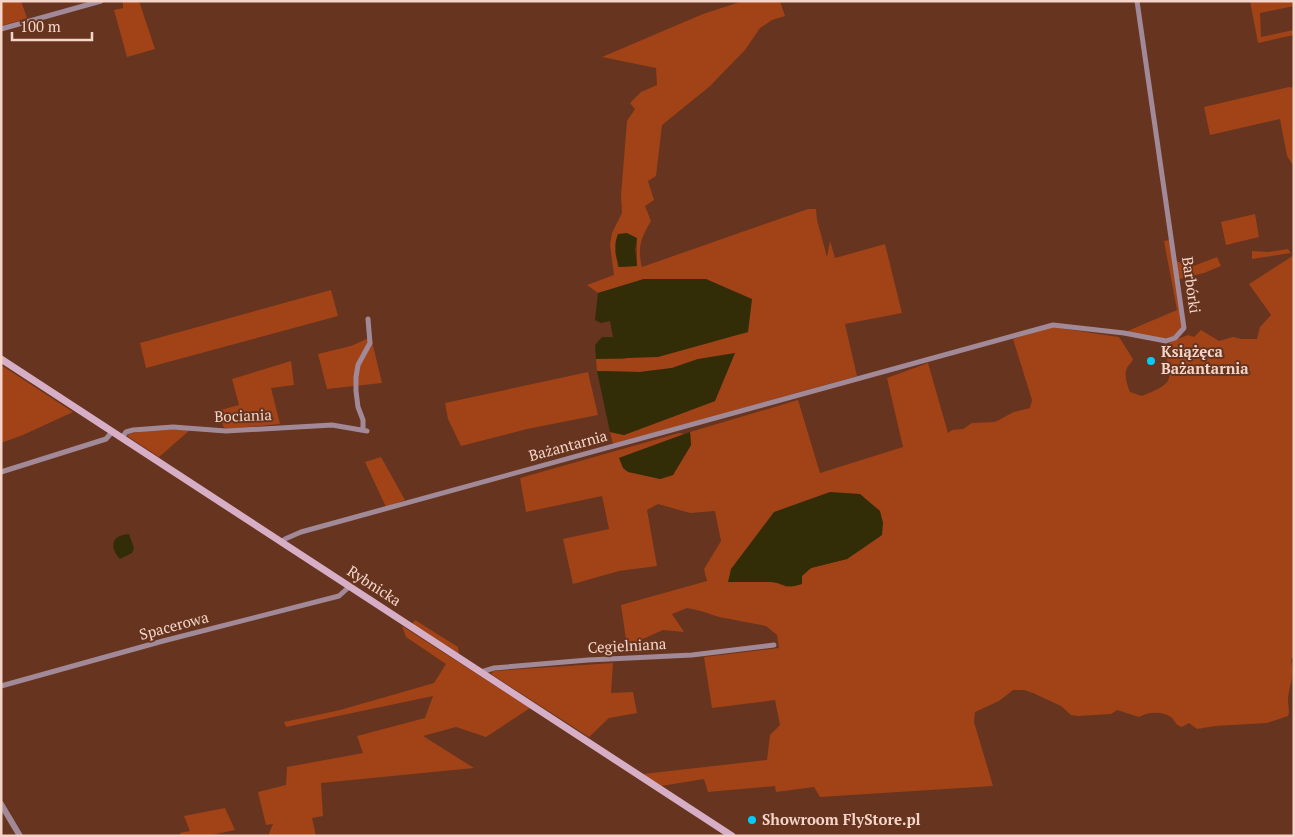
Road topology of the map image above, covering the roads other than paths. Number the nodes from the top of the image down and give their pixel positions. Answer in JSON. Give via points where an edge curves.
{"nodes":[{"id":1,"x":101,"y":1,"type":"edge"},
{"id":2,"x":1137,"y":1,"type":"edge"},
{"id":3,"x":1,"y":29,"type":"edge"},
{"id":4,"x":368,"y":319,"type":"dead end"},
{"id":5,"x":1,"y":359,"type":"edge"},
{"id":6,"x":861,"y":377,"type":"joint"},
{"id":7,"x":112,"y":432,"type":"junction"},
{"id":8,"x":122,"y":438,"type":"junction"},
{"id":9,"x":1,"y":472,"type":"edge"},
{"id":10,"x":282,"y":542,"type":"junction"},
{"id":11,"x":350,"y":586,"type":"junction"},
{"id":12,"x":774,"y":645,"type":"dead end"},
{"id":13,"x":481,"y":672,"type":"junction"},
{"id":14,"x":1,"y":686,"type":"edge"},
{"id":15,"x":1,"y":804,"type":"edge"},
{"id":16,"x":20,"y":836,"type":"edge"},
{"id":17,"x":732,"y":836,"type":"edge"}],
"edges":[{"from":1,"to":3,"type":"street"},
{"from":2,"to":6,"type":"street","name":"Barbórki","via":[[1184,328],[1166,342],[1053,324]]},
{"from":4,"to":8,"type":"street","name":"Bociania","via":[[370,343],[358,365],[356,378],[358,407],[365,431],[332,425],[226,431],[173,427],[133,430]]},
{"from":5,"to":7,"type":"main road","name":"Rybnicka"},
{"from":6,"to":10,"type":"street","name":"Bażantarnia","via":[[301,532]]},
{"from":7,"to":8,"type":"main road","name":"Rybnicka"},
{"from":7,"to":9,"type":"street","via":[[106,439]]},
{"from":8,"to":10,"type":"main road","name":"Rybnicka"},
{"from":10,"to":11,"type":"main road","name":"Rybnicka"},
{"from":11,"to":13,"type":"main road","name":"Rybnicka"},
{"from":11,"to":14,"type":"street","name":"Spacerowa","via":[[339,596]]},
{"from":12,"to":13,"type":"street","name":"Cegielniana","via":[[692,655],[494,668]]},
{"from":13,"to":17,"type":"main road","name":"Rybnicka"},
{"from":15,"to":16,"type":"street"}]}
